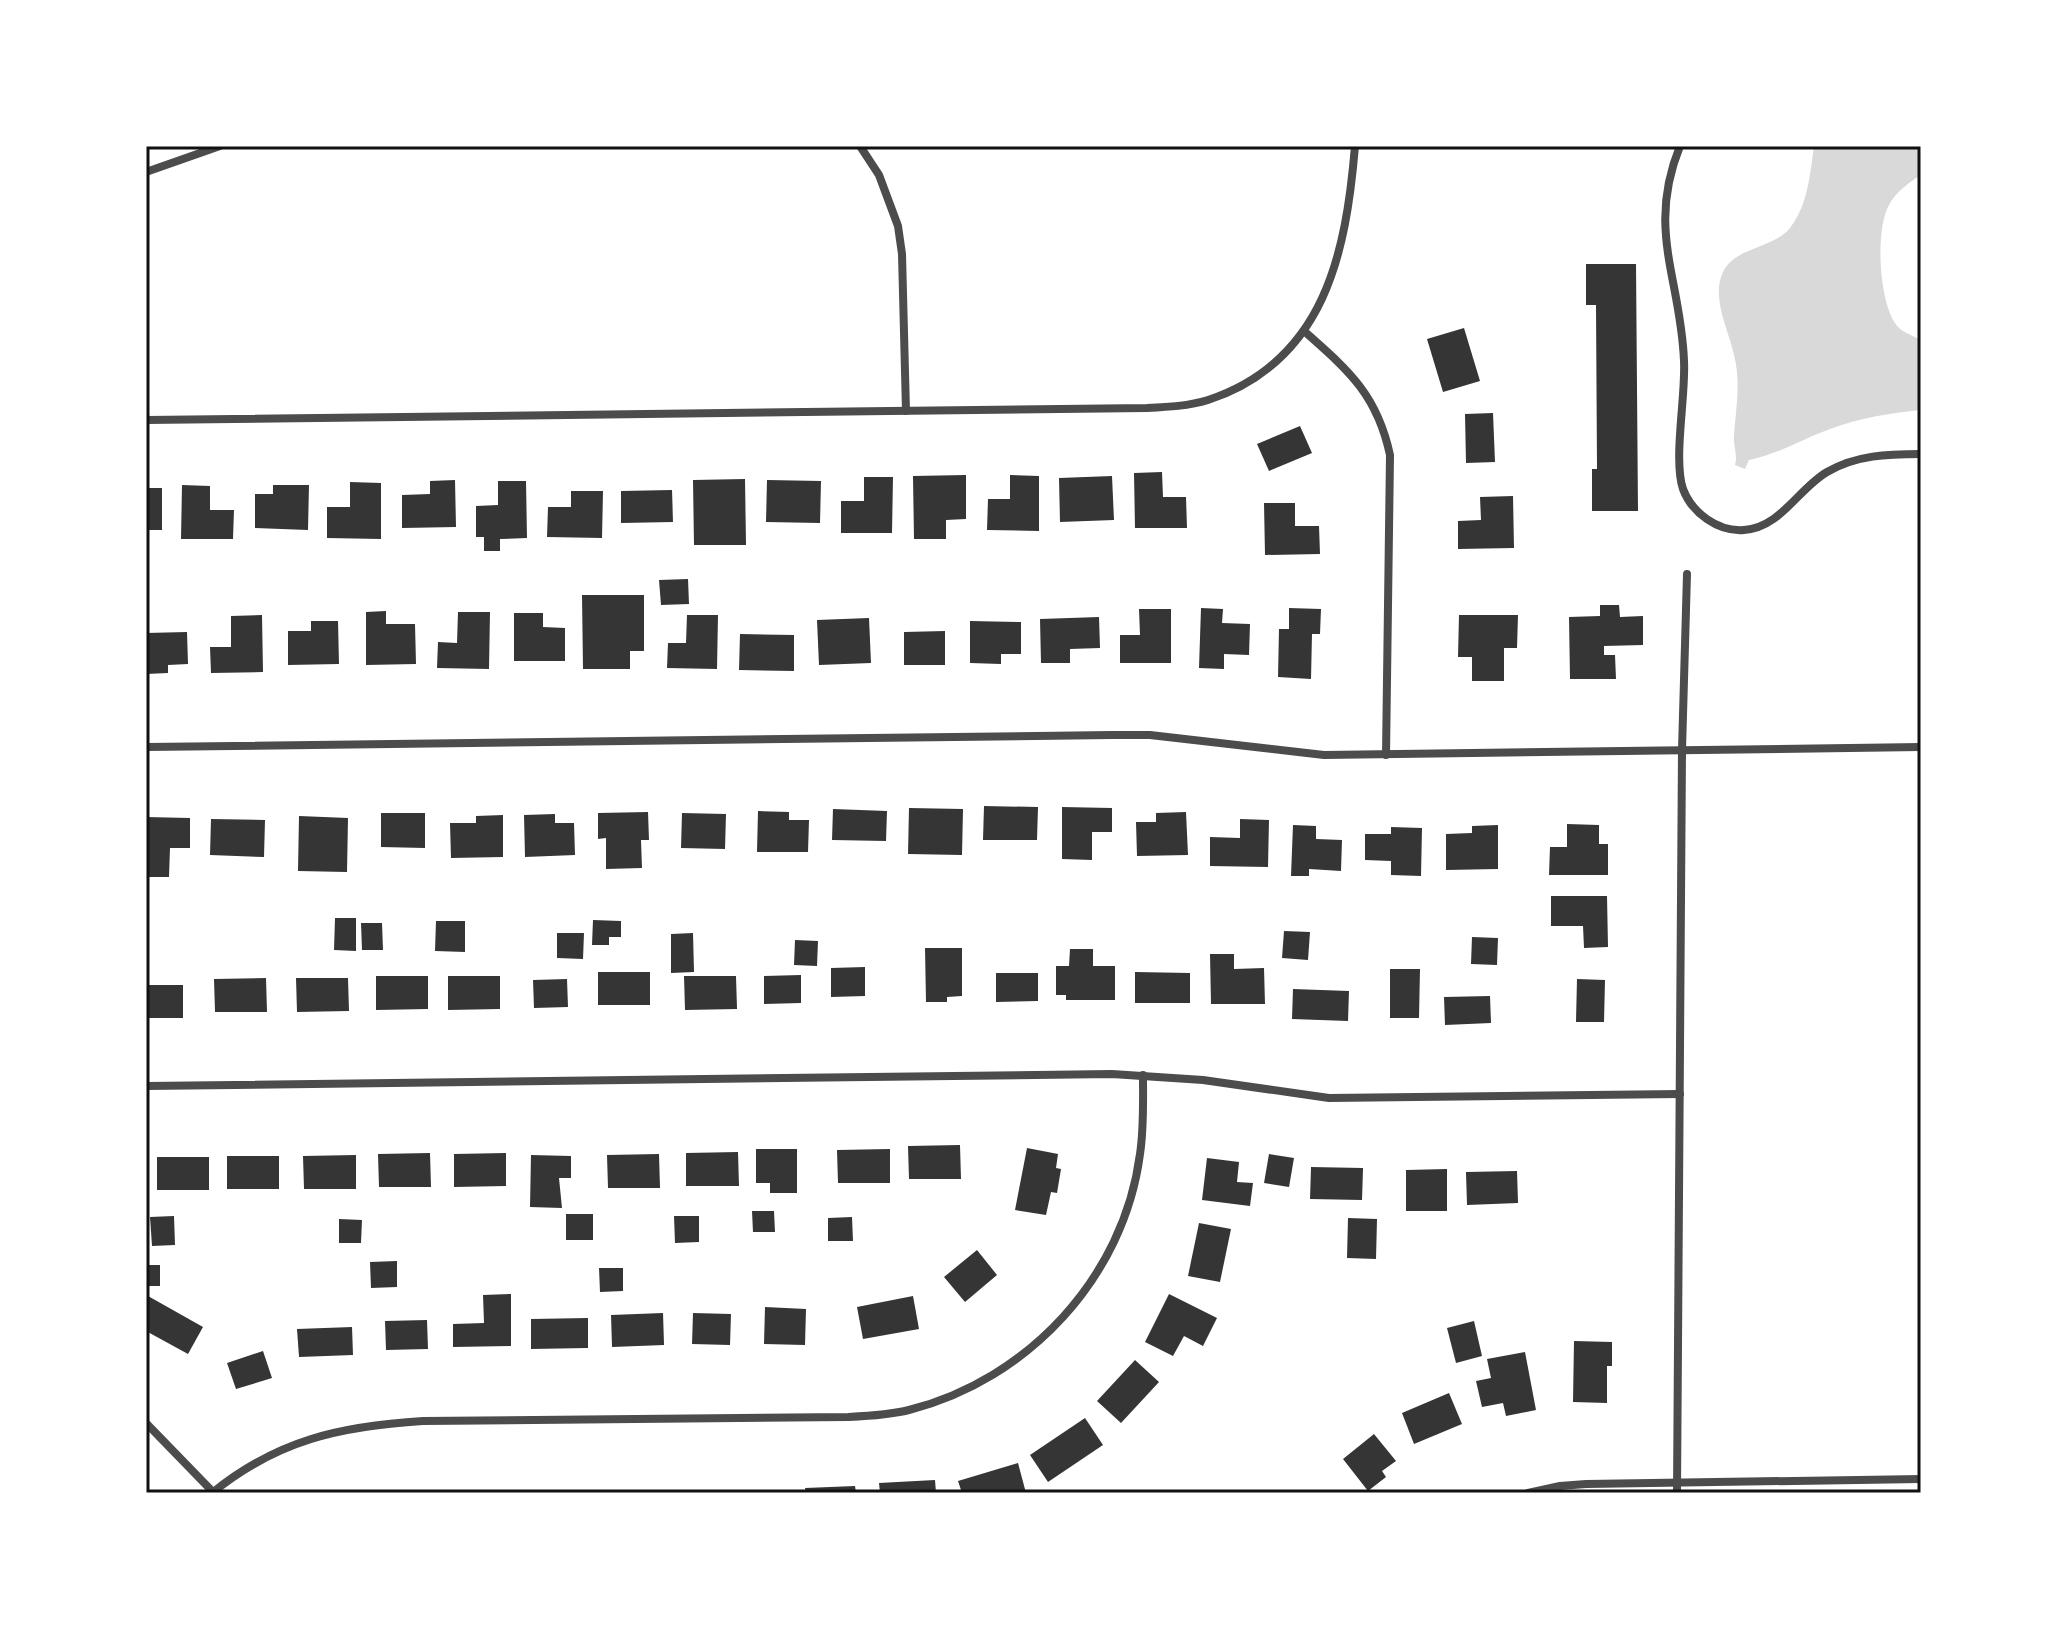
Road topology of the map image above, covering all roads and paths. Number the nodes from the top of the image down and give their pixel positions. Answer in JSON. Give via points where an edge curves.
{"nodes":[{"id":1,"x":220,"y":146,"type":"edge"},
{"id":2,"x":860,"y":146,"type":"edge"},
{"id":3,"x":1355,"y":146,"type":"edge"},
{"id":4,"x":1680,"y":146,"type":"edge"},
{"id":5,"x":146,"y":172,"type":"edge"},
{"id":6,"x":1304,"y":331,"type":"junction"},
{"id":7,"x":906,"y":411,"type":"junction"},
{"id":8,"x":146,"y":420,"type":"edge"},
{"id":9,"x":1921,"y":454,"type":"edge"},
{"id":10,"x":1687,"y":574,"type":"dead end"},
{"id":11,"x":146,"y":747,"type":"edge"},
{"id":12,"x":1921,"y":747,"type":"edge"},
{"id":13,"x":1682,"y":750,"type":"junction"},
{"id":14,"x":1386,"y":755,"type":"junction"},
{"id":15,"x":1143,"y":1075,"type":"junction"},
{"id":16,"x":146,"y":1086,"type":"edge"},
{"id":17,"x":1680,"y":1094,"type":"junction"},
{"id":18,"x":146,"y":1423,"type":"edge"},
{"id":19,"x":1921,"y":1479,"type":"edge"},
{"id":20,"x":1677,"y":1483,"type":"junction"},
{"id":21,"x":212,"y":1492,"type":"edge"},
{"id":22,"x":1528,"y":1493,"type":"edge"},
{"id":23,"x":1677,"y":1493,"type":"edge"}],
"edges":[{"from":1,"to":5,"type":"street"},
{"from":2,"to":7,"type":"street","via":[[883,183],[898,226]]},
{"from":3,"to":6,"type":"street","via":[[1342,246]]},
{"from":4,"to":9,"type":"street","via":[[1664,208],[1684,362],[1680,475],[1690,503],[1714,525],[1758,528],[1827,471],[1870,456]]},
{"from":6,"to":7,"type":"street","via":[[1269,368],[1237,388],[1189,405]]},
{"from":6,"to":14,"type":"street","via":[[1367,392],[1381,418],[1390,455]]},
{"from":7,"to":8,"type":"street"},
{"from":10,"to":13,"type":"street"},
{"from":11,"to":14,"type":"street","via":[[1150,735],[1298,754]]},
{"from":12,"to":13,"type":"street"},
{"from":13,"to":14,"type":"street"},
{"from":13,"to":17,"type":"street"},
{"from":15,"to":16,"type":"street"},
{"from":15,"to":17,"type":"street","via":[[1329,1098]]},
{"from":15,"to":21,"type":"street","via":[[1135,1181],[1121,1227],[1098,1273],[1035,1345],[970,1387],[909,1410],[848,1417],[361,1425],[262,1459]]},
{"from":17,"to":20,"type":"street"},
{"from":18,"to":21,"type":"street"},
{"from":19,"to":20,"type":"street"},
{"from":20,"to":22,"type":"street","via":[[1573,1485]]},
{"from":20,"to":23,"type":"street"}]}
